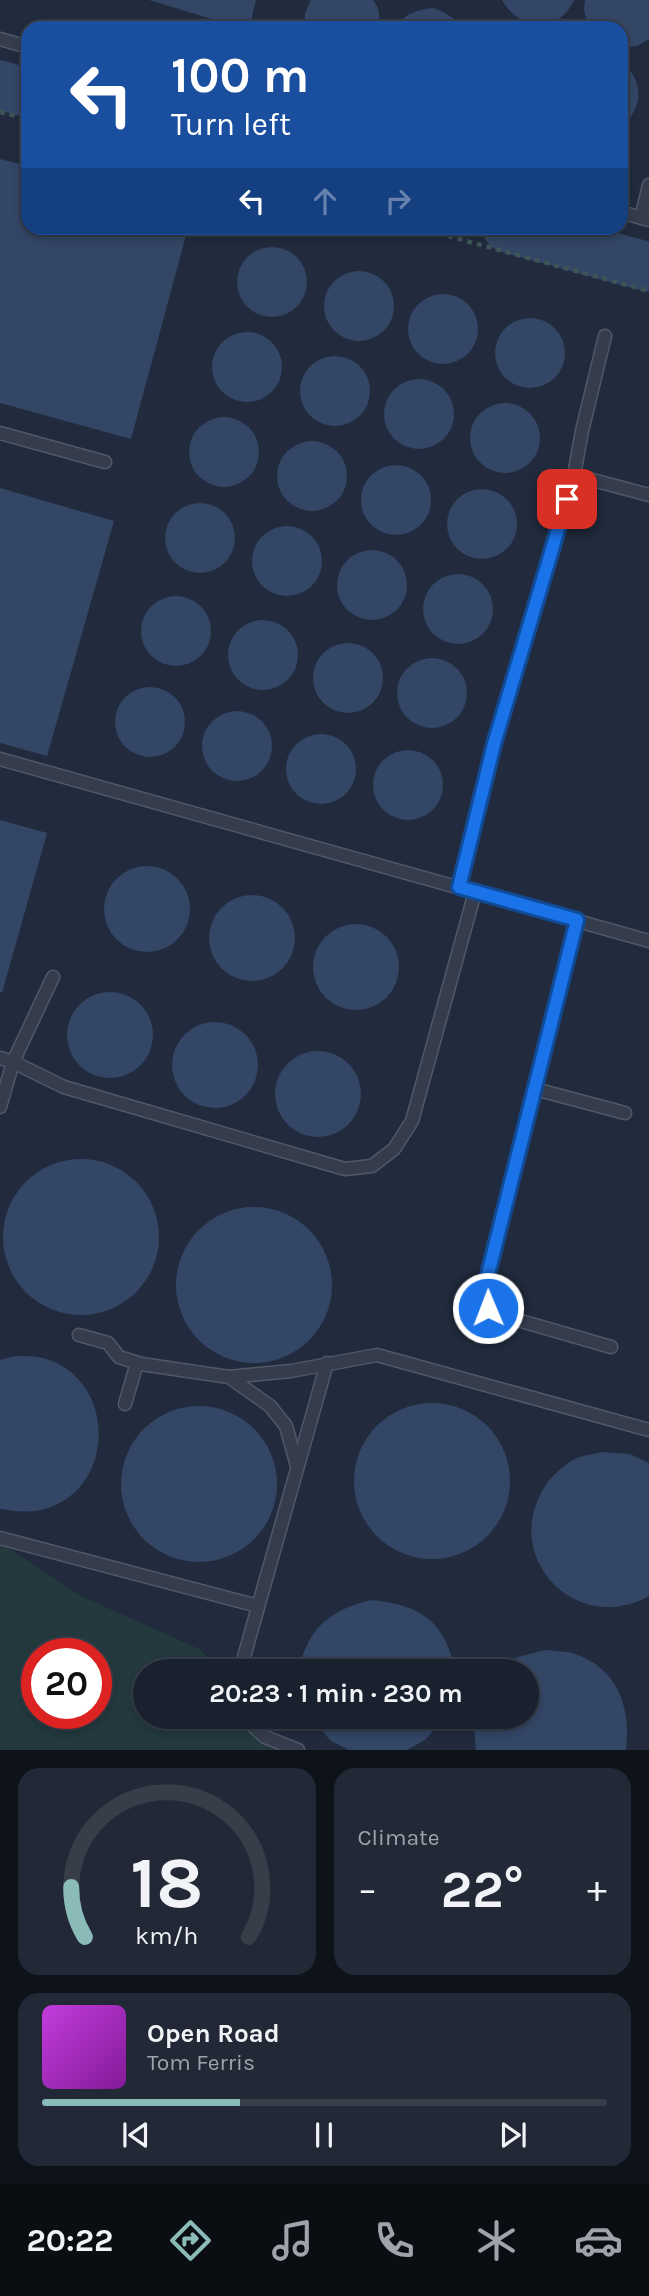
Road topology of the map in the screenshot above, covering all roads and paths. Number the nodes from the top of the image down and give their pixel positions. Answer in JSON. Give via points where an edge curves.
{"nodes":[{"id":1,"x":0,"y":39,"type":"edge"},
{"id":2,"x":21,"y":45,"type":"edge"},
{"id":3,"x":0,"y":111,"type":"edge"},
{"id":4,"x":21,"y":117,"type":"edge"},
{"id":5,"x":649,"y":185,"type":"edge"},
{"id":6,"x":628,"y":214,"type":"edge"},
{"id":7,"x":645,"y":219,"type":"edge"},
{"id":8,"x":445,"y":235,"type":"edge"},
{"id":9,"x":649,"y":291,"type":"edge"},
{"id":10,"x":605,"y":336,"type":"dead end"},
{"id":11,"x":0,"y":433,"type":"edge"},
{"id":12,"x":105,"y":462,"type":"dead end"},
{"id":13,"x":574,"y":475,"type":"junction"},
{"id":14,"x":649,"y":495,"type":"edge"},
{"id":15,"x":0,"y":759,"type":"edge"},
{"id":16,"x":459,"y":887,"type":"junction"},
{"id":17,"x":475,"y":892,"type":"junction"},
{"id":18,"x":577,"y":920,"type":"junction"},
{"id":19,"x":649,"y":940,"type":"edge"},
{"id":20,"x":53,"y":977,"type":"dead end"},
{"id":21,"x":0,"y":1058,"type":"edge"},
{"id":22,"x":13,"y":1062,"type":"junction"},
{"id":23,"x":535,"y":1089,"type":"junction"},
{"id":24,"x":0,"y":1107,"type":"edge"},
{"id":25,"x":625,"y":1113,"type":"dead end"},
{"id":26,"x":79,"y":1335,"type":"dead end"},
{"id":27,"x":611,"y":1347,"type":"dead end"},
{"id":28,"x":137,"y":1363,"type":"junction"},
{"id":29,"x":327,"y":1363,"type":"junction"},
{"id":30,"x":229,"y":1377,"type":"junction"},
{"id":31,"x":125,"y":1404,"type":"dead end"},
{"id":32,"x":649,"y":1430,"type":"edge"},
{"id":33,"x":297,"y":1466,"type":"junction"},
{"id":34,"x":0,"y":1538,"type":"edge"},
{"id":35,"x":258,"y":1606,"type":"junction"},
{"id":36,"x":243,"y":1659,"type":"edge"},
{"id":37,"x":256,"y":1729,"type":"edge"},
{"id":38,"x":299,"y":1750,"type":"edge"}],
"edges":[{"from":1,"to":2,"type":"lane"},
{"from":3,"to":4,"type":"path"},
{"from":5,"to":7,"type":"lane"},
{"from":6,"to":7,"type":"lane"},
{"from":8,"to":9,"type":"path"},
{"from":10,"to":13,"type":"lane"},
{"from":11,"to":12,"type":"lane"},
{"from":13,"to":14,"type":"lane"},
{"from":13,"to":16,"type":"lane","via":[[494,744]]},
{"from":15,"to":16,"type":"lane"},
{"from":16,"to":17,"type":"lane"},
{"from":17,"to":18,"type":"lane"},
{"from":17,"to":22,"type":"lane","via":[[412,1121],[394,1149],[372,1166],[345,1169],[64,1087]]},
{"from":18,"to":19,"type":"lane"},
{"from":18,"to":23,"type":"lane"},
{"from":20,"to":22,"type":"lane"},
{"from":21,"to":22,"type":"lane"},
{"from":22,"to":24,"type":"lane"},
{"from":23,"to":25,"type":"lane"},
{"from":23,"to":27,"type":"lane","via":[[482,1298],[500,1315]]},
{"from":26,"to":28,"type":"lane","via":[[107,1343],[119,1357]]},
{"from":28,"to":30,"type":"lane"},
{"from":28,"to":31,"type":"lane"},
{"from":29,"to":30,"type":"lane"},
{"from":29,"to":32,"type":"lane","via":[[377,1355]]},
{"from":29,"to":33,"type":"lane"},
{"from":30,"to":33,"type":"lane","via":[[270,1406],[286,1426]]},
{"from":33,"to":35,"type":"lane"},
{"from":34,"to":35,"type":"lane"},
{"from":35,"to":36,"type":"lane"},
{"from":37,"to":38,"type":"lane"}]}
